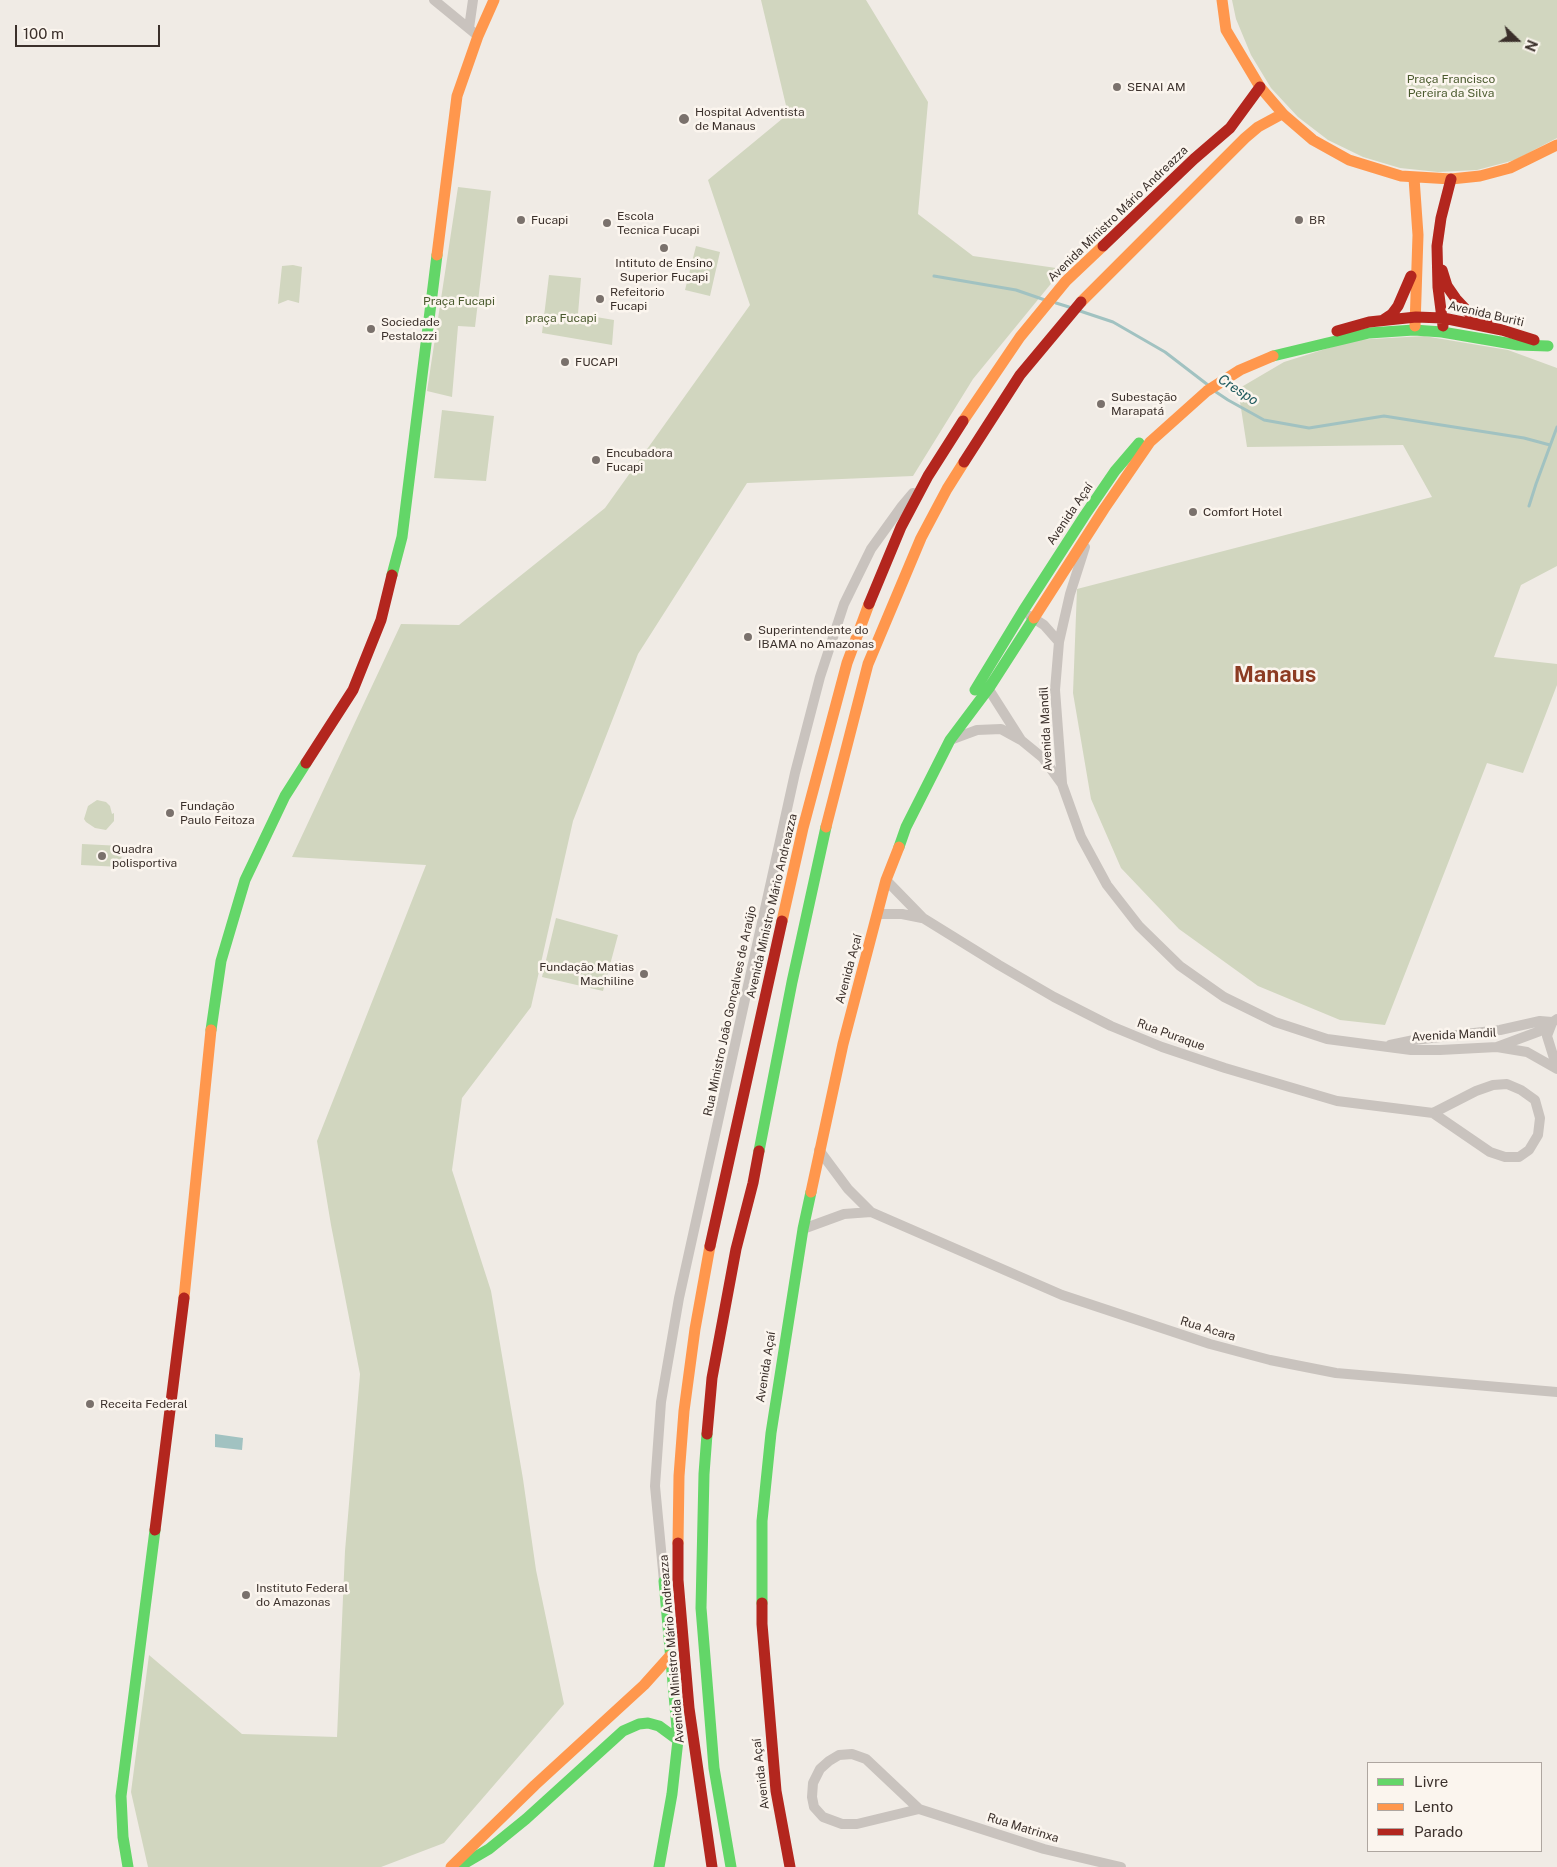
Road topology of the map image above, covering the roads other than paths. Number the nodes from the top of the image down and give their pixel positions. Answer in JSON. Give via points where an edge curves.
{"nodes":[{"id":1,"x":434,"y":0,"type":"edge"},
{"id":2,"x":473,"y":0,"type":"edge"},
{"id":3,"x":494,"y":0,"type":"edge"},
{"id":4,"x":1222,"y":0,"type":"edge"},
{"id":5,"x":474,"y":32,"type":"junction"},
{"id":6,"x":1260,"y":87,"type":"junction"},
{"id":7,"x":1282,"y":114,"type":"junction"},
{"id":8,"x":1557,"y":145,"type":"edge"},
{"id":9,"x":1414,"y":178,"type":"junction"},
{"id":10,"x":1450,"y":179,"type":"junction"},
{"id":11,"x":1437,"y":257,"type":"junction"},
{"id":12,"x":1417,"y":258,"type":"junction"},
{"id":13,"x":1416,"y":318,"type":"junction"},
{"id":14,"x":1443,"y":318,"type":"junction"},
{"id":15,"x":1383,"y":320,"type":"junction"},
{"id":16,"x":1414,"y":330,"type":"junction"},
{"id":17,"x":1502,"y":330,"type":"junction"},
{"id":18,"x":1442,"y":332,"type":"junction"},
{"id":19,"x":1553,"y":347,"type":"edge"},
{"id":20,"x":928,"y":476,"type":"junction"},
{"id":21,"x":1090,"y":529,"type":"junction"},
{"id":22,"x":1023,"y":611,"type":"junction"},
{"id":23,"x":1035,"y":619,"type":"junction"},
{"id":24,"x":1059,"y":642,"type":"junction"},
{"id":25,"x":985,"y":684,"type":"junction"},
{"id":26,"x":950,"y":740,"type":"junction"},
{"id":27,"x":1022,"y":740,"type":"junction"},
{"id":28,"x":1062,"y":784,"type":"junction"},
{"id":29,"x":886,"y":880,"type":"junction"},
{"id":30,"x":878,"y":914,"type":"junction"},
{"id":31,"x":923,"y":918,"type":"junction"},
{"id":32,"x":1554,"y":1021,"type":"edge"},
{"id":33,"x":1382,"y":1047,"type":"junction"},
{"id":34,"x":1496,"y":1047,"type":"junction"},
{"id":35,"x":1557,"y":1069,"type":"edge"},
{"id":36,"x":1433,"y":1113,"type":"junction"},
{"id":37,"x":820,"y":1150,"type":"junction"},
{"id":38,"x":739,"y":1181,"type":"junction"},
{"id":39,"x":871,"y":1212,"type":"junction"},
{"id":40,"x":803,"y":1228,"type":"junction"},
{"id":41,"x":1557,"y":1392,"type":"edge"},
{"id":42,"x":678,"y":1580,"type":"junction"},
{"id":43,"x":664,"y":1581,"type":"junction"},
{"id":44,"x":701,"y":1608,"type":"junction"},
{"id":45,"x":670,"y":1656,"type":"junction"},
{"id":46,"x":614,"y":1714,"type":"junction"},
{"id":47,"x":623,"y":1731,"type":"junction"},
{"id":48,"x":678,"y":1740,"type":"junction"},
{"id":49,"x":514,"y":1805,"type":"junction"},
{"id":50,"x":919,"y":1809,"type":"junction"},
{"id":51,"x":526,"y":1820,"type":"junction"},
{"id":52,"x":128,"y":1867,"type":"edge"},
{"id":53,"x":451,"y":1867,"type":"edge"},
{"id":54,"x":459,"y":1867,"type":"edge"},
{"id":55,"x":659,"y":1867,"type":"edge"},
{"id":56,"x":712,"y":1867,"type":"edge"},
{"id":57,"x":731,"y":1867,"type":"edge"},
{"id":58,"x":790,"y":1867,"type":"edge"},
{"id":59,"x":1121,"y":1867,"type":"edge"}],
"edges":[{"from":1,"to":5,"type":"street"},
{"from":2,"to":5,"type":"street"},
{"from":3,"to":5,"type":"street"},
{"from":4,"to":6,"type":"street","via":[[1226,30]]},
{"from":5,"to":52,"type":"street","via":[[457,96],[402,537],[381,620],[353,690],[285,796],[265,836],[245,880],[221,961],[180,1340],[121,1796]]},
{"from":6,"to":7,"type":"street"},
{"from":6,"to":20,"type":"street","name":"Avenida Ministro Mário Andreazza","via":[[1230,128],[1066,281],[1020,337]]},
{"from":7,"to":9,"type":"street","via":[[1313,140],[1349,160]]},
{"from":7,"to":38,"type":"street","name":"Avenida Ministro Mário Andreazza","via":[[1245,138],[1095,286],[1062,323],[1020,375],[974,445],[921,538],[868,664],[854,712],[792,982]]},
{"from":8,"to":10,"type":"street","via":[[1510,168]]},
{"from":9,"to":10,"type":"street"},
{"from":9,"to":12,"type":"street"},
{"from":10,"to":11,"type":"street"},
{"from":11,"to":14,"type":"street"},
{"from":11,"to":17,"type":"street","via":[[1447,286],[1456,299],[1472,314]]},
{"from":12,"to":13,"type":"street"},
{"from":12,"to":15,"type":"street","via":[[1405,293],[1392,314]]},
{"from":13,"to":14,"type":"street","name":"Avenida Buriti"},
{"from":13,"to":15,"type":"street","name":"Avenida Açaí"},
{"from":13,"to":16,"type":"street"},
{"from":14,"to":17,"type":"street","name":"Avenida Buriti"},
{"from":14,"to":18,"type":"street"},
{"from":15,"to":22,"type":"street","name":"Avenida Açaí","via":[[1275,346],[1234,362],[1203,382],[1144,436],[1115,471]]},
{"from":16,"to":18,"type":"street","name":"Avenida Buriti"},
{"from":16,"to":21,"type":"street","name":"Avenida Açaí","via":[[1364,334],[1278,354],[1240,370],[1207,391],[1150,442]]},
{"from":17,"to":19,"type":"street","name":"Avenida Buriti"},
{"from":18,"to":19,"type":"street","name":"Avenida Buriti","via":[[1518,345]]},
{"from":20,"to":38,"type":"street","name":"Avenida Ministro Mário Andreazza","via":[[901,527],[847,663],[804,828]]},
{"from":20,"to":43,"type":"street","name":"Rua Ministro João Gonçalves de Araújo","via":[[871,549],[856,577],[820,677],[796,773],[679,1298],[661,1402],[655,1486]]},
{"from":21,"to":23,"type":"street","name":"Avenida Açaí"},
{"from":21,"to":24,"type":"street","name":"Avenida Mandil"},
{"from":22,"to":23,"type":"street"},
{"from":22,"to":25,"type":"street","name":"Avenida Açaí"},
{"from":23,"to":24,"type":"street"},
{"from":23,"to":25,"type":"street","name":"Avenida Açaí"},
{"from":24,"to":28,"type":"street","name":"Avenida Mandil","via":[[1055,690]]},
{"from":25,"to":26,"type":"street","name":"Avenida Açaí"},
{"from":25,"to":27,"type":"street"},
{"from":25,"to":29,"type":"street","name":"Avenida Açaí","via":[[944,739],[899,824],[888,856]]},
{"from":26,"to":27,"type":"street","name":"Avenida Mandil","via":[[978,730],[1001,729]]},
{"from":26,"to":29,"type":"street","name":"Avenida Açaí","via":[[906,827]]},
{"from":27,"to":28,"type":"street","name":"Avenida Mandil","via":[[1043,758]]},
{"from":28,"to":33,"type":"street","name":"Avenida Mandil","via":[[1081,837],[1107,885],[1138,926],[1180,966],[1224,997],[1275,1022],[1327,1038]]},
{"from":29,"to":30,"type":"street","name":"Avenida Açaí"},
{"from":29,"to":31,"type":"street","name":"Rua Puraque"},
{"from":30,"to":31,"type":"street","name":"Rua Puraque"},
{"from":30,"to":37,"type":"street","name":"Avenida Açaí","via":[[843,1044]]},
{"from":31,"to":36,"type":"street","name":"Rua Puraque","via":[[1054,997],[1162,1047],[1337,1102]]},
{"from":32,"to":33,"type":"street","name":"Avenida Mandil"},
{"from":32,"to":34,"type":"street","name":"Avenida Mandil","via":[[1540,1031]]},
{"from":32,"to":35,"type":"street","via":[[1547,1036]]},
{"from":33,"to":34,"type":"street","name":"Avenida Mandil","via":[[1421,1050]]},
{"from":34,"to":35,"type":"street","via":[[1527,1052]]},
{"from":36,"to":36,"type":"street","name":"Rua Puraque","via":[[1490,1152],[1505,1157],[1519,1156],[1530,1150],[1538,1135],[1540,1118],[1535,1100],[1507,1084],[1476,1091]]},
{"from":37,"to":39,"type":"street","name":"Rua Acara","via":[[848,1189]]},
{"from":37,"to":40,"type":"street","name":"Avenida Açaí"},
{"from":38,"to":42,"type":"street","name":"Avenida Ministro Mário Andreazza","via":[[710,1245],[694,1329],[679,1476]]},
{"from":38,"to":44,"type":"street","name":"Avenida Ministro Mário Andreazza","via":[[736,1249],[712,1378],[704,1474]]},
{"from":39,"to":40,"type":"street","name":"Rua Acara","via":[[844,1214]]},
{"from":39,"to":41,"type":"street","name":"Rua Acara","via":[[1062,1294],[1270,1360],[1336,1373]]},
{"from":40,"to":58,"type":"street","name":"Avenida Açaí","via":[[772,1424],[762,1521],[762,1624],[766,1685],[776,1791]]},
{"from":42,"to":43,"type":"street"},
{"from":42,"to":44,"type":"street","via":[[690,1584]]},
{"from":42,"to":56,"type":"street","name":"Avenida Ministro Mário Andreazza","via":[[689,1708]]},
{"from":43,"to":45,"type":"street","name":"Avenida Ministro Mário Andreazza"},
{"from":44,"to":57,"type":"street","name":"Avenida Ministro Mário Andreazza","via":[[714,1768]]},
{"from":45,"to":46,"type":"street"},
{"from":45,"to":48,"type":"street","name":"Avenida Ministro Mário Andreazza"},
{"from":46,"to":47,"type":"street"},
{"from":46,"to":49,"type":"street"},
{"from":47,"to":48,"type":"street","via":[[648,1723],[659,1726]]},
{"from":47,"to":51,"type":"street"},
{"from":48,"to":55,"type":"street","name":"Avenida Ministro Mário Andreazza"},
{"from":49,"to":51,"type":"street"},
{"from":49,"to":53,"type":"street"},
{"from":50,"to":50,"type":"street","name":"Rua Matrinxa","via":[[866,1759],[852,1754],[840,1755],[829,1761],[820,1769],[813,1783],[814,1807],[823,1817],[842,1824],[857,1824]]},
{"from":50,"to":59,"type":"street","name":"Rua Matrinxa","via":[[1044,1848]]},
{"from":51,"to":54,"type":"street"}]}
